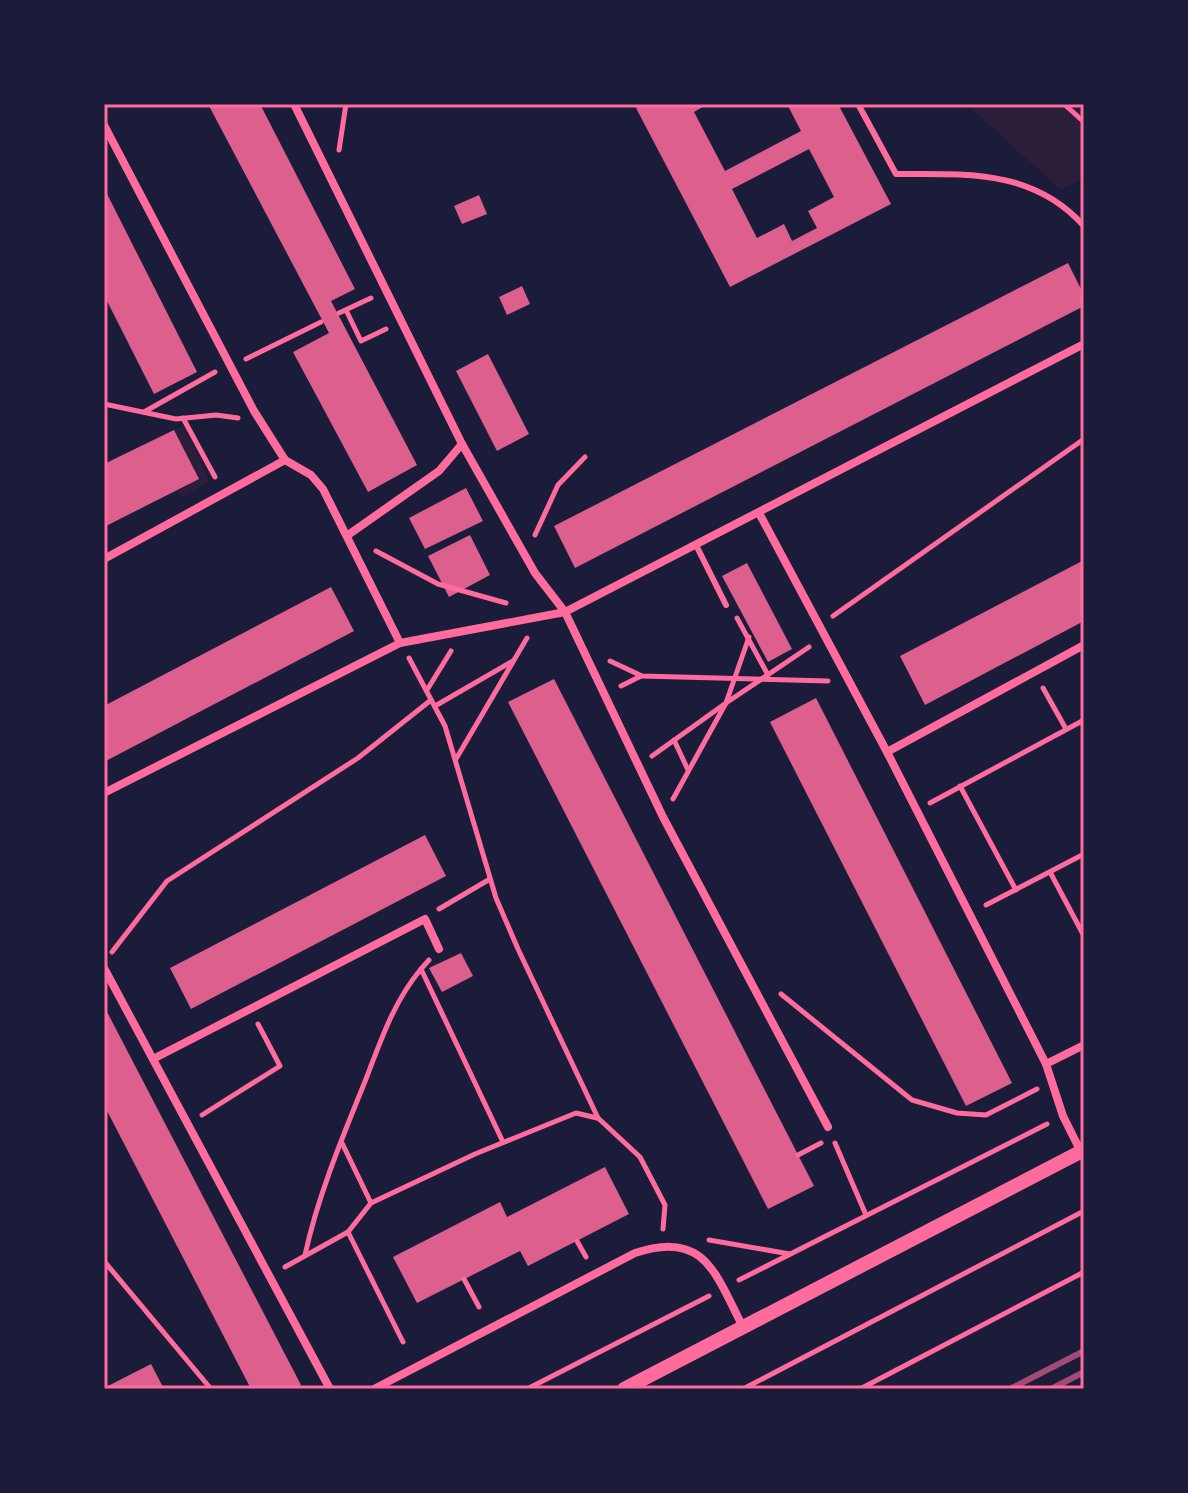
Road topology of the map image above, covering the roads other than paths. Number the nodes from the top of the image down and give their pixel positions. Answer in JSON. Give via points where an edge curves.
{"nodes":[{"id":1,"x":294,"y":104,"type":"edge"},
{"id":2,"x":858,"y":104,"type":"edge"},
{"id":3,"x":104,"y":125,"type":"edge"},
{"id":4,"x":1084,"y":226,"type":"edge"},
{"id":5,"x":1084,"y":344,"type":"edge"},
{"id":6,"x":462,"y":444,"type":"junction"},
{"id":7,"x":285,"y":460,"type":"junction"},
{"id":8,"x":759,"y":513,"type":"junction"},
{"id":9,"x":348,"y":535,"type":"junction"},
{"id":10,"x":696,"y":545,"type":"junction"},
{"id":11,"x":104,"y":559,"type":"edge"},
{"id":12,"x":726,"y":605,"type":"road end"},
{"id":13,"x":565,"y":612,"type":"junction"},
{"id":14,"x":400,"y":643,"type":"junction"},
{"id":15,"x":1084,"y":645,"type":"edge"},
{"id":16,"x":887,"y":752,"type":"junction"},
{"id":17,"x":104,"y":793,"type":"edge"},
{"id":18,"x":439,"y":949,"type":"road end"},
{"id":19,"x":104,"y":968,"type":"edge"},
{"id":20,"x":1084,"y":1045,"type":"edge"},
{"id":21,"x":153,"y":1059,"type":"junction"},
{"id":22,"x":1046,"y":1064,"type":"junction"},
{"id":23,"x":828,"y":1127,"type":"dead end"},
{"id":24,"x":1082,"y":1151,"type":"edge"},
{"id":25,"x":743,"y":1327,"type":"junction"},
{"id":26,"x":330,"y":1389,"type":"edge"},
{"id":27,"x":374,"y":1389,"type":"edge"},
{"id":28,"x":624,"y":1389,"type":"edge"}],
"edges":[{"from":1,"to":6,"type":"street"},
{"from":2,"to":4,"type":"lane","via":[[896,174],[986,174],[1051,197]]},
{"from":3,"to":7,"type":"street"},
{"from":5,"to":8,"type":"street"},
{"from":6,"to":9,"type":"street","via":[[439,471]]},
{"from":6,"to":13,"type":"street","via":[[527,559]]},
{"from":7,"to":9,"type":"street","via":[[323,489]]},
{"from":7,"to":11,"type":"street"},
{"from":8,"to":10,"type":"street"},
{"from":8,"to":16,"type":"street"},
{"from":9,"to":14,"type":"street"},
{"from":10,"to":12,"type":"lane"},
{"from":10,"to":13,"type":"street"},
{"from":13,"to":14,"type":"street"},
{"from":13,"to":23,"type":"street","via":[[663,817]]},
{"from":14,"to":17,"type":"street"},
{"from":15,"to":16,"type":"street"},
{"from":16,"to":22,"type":"street"},
{"from":18,"to":21,"type":"street","via":[[425,919]]},
{"from":19,"to":21,"type":"street"},
{"from":20,"to":22,"type":"street"},
{"from":21,"to":26,"type":"street"},
{"from":22,"to":24,"type":"street","via":[[1063,1116]]},
{"from":24,"to":25,"type":"street"},
{"from":25,"to":27,"type":"street","via":[[705,1259],[687,1248],[662,1244],[635,1253]]},
{"from":25,"to":28,"type":"street"}]}
